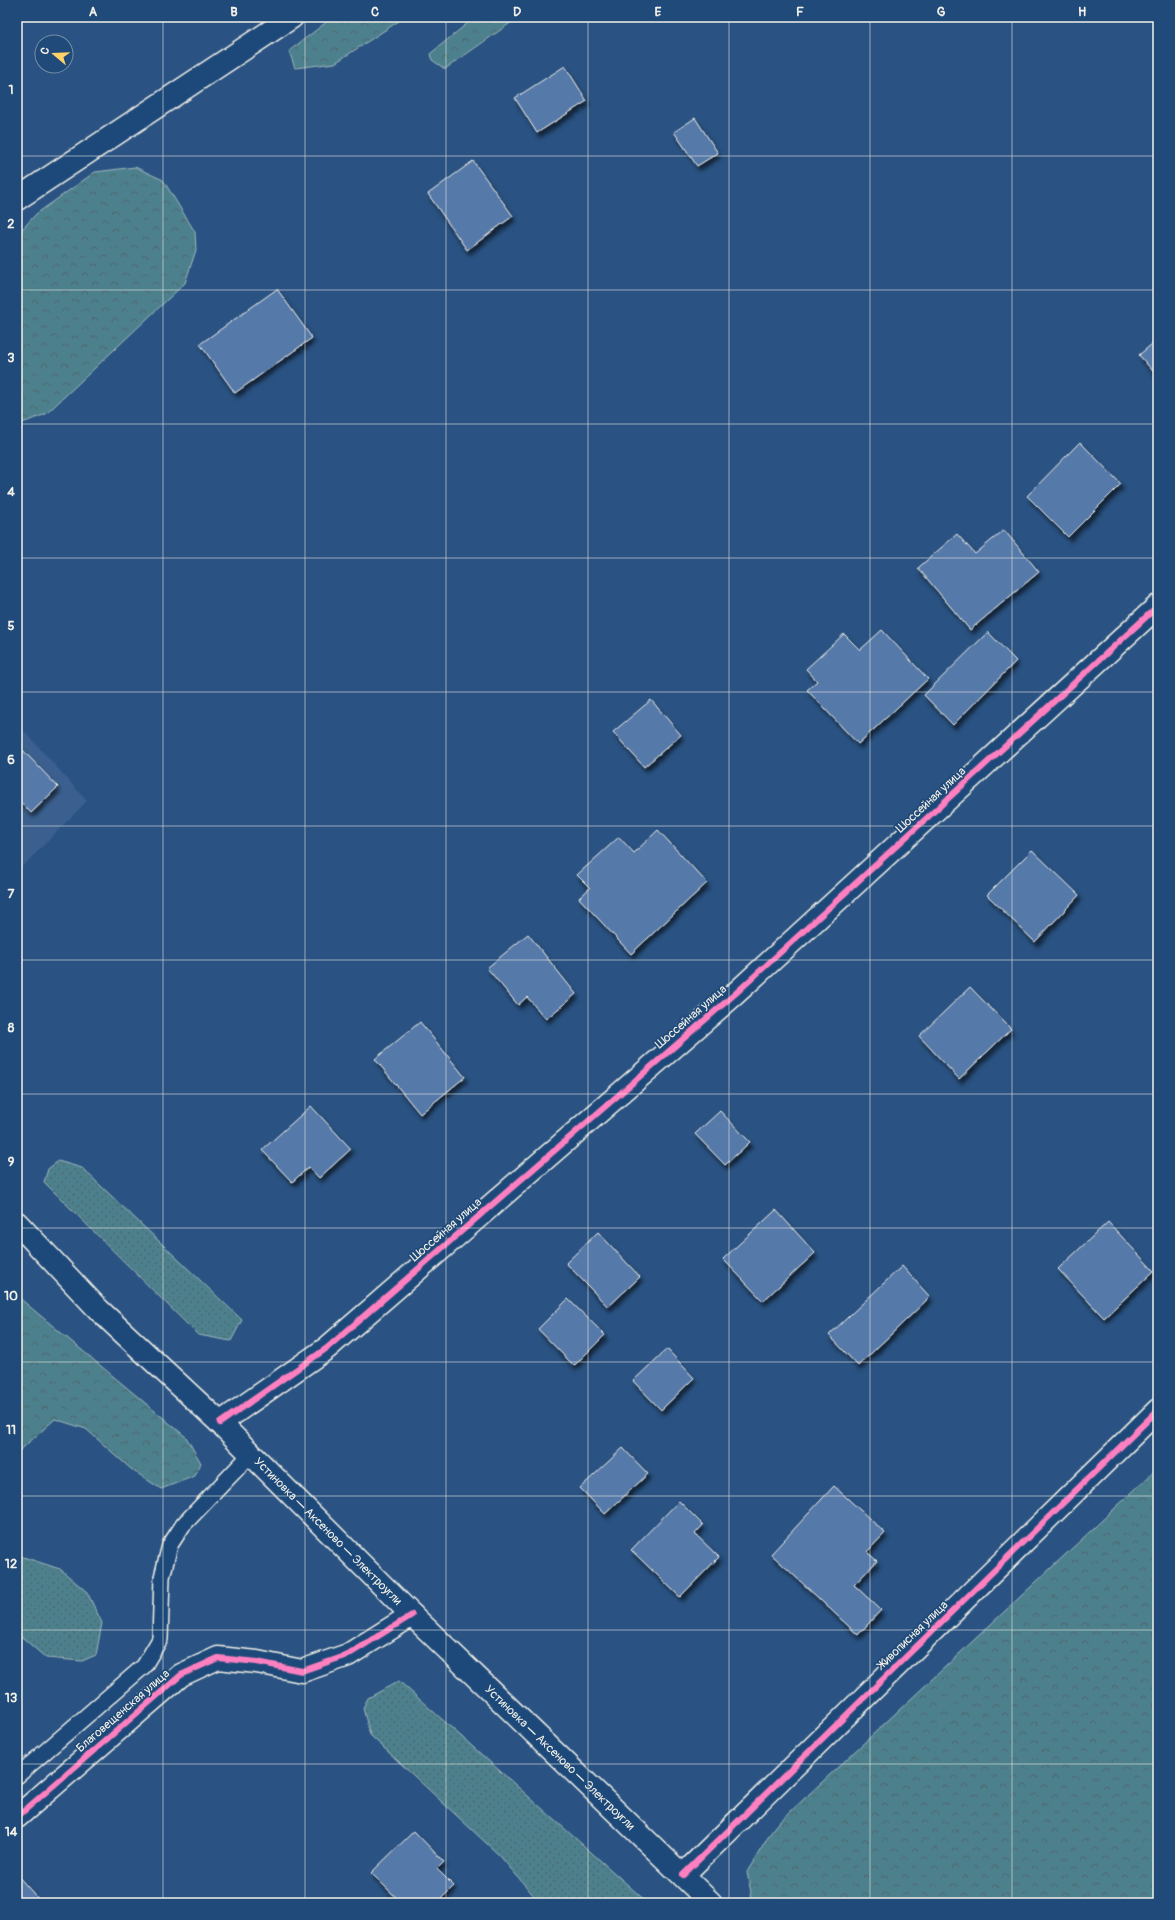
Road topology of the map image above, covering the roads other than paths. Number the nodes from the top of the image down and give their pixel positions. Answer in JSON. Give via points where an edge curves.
{"nodes":[{"id":1,"x":292,"y":17,"type":"edge"},
{"id":2,"x":17,"y":199,"type":"edge"},
{"id":3,"x":1158,"y":606,"type":"edge"},
{"id":4,"x":17,"y":1223,"type":"edge"},
{"id":5,"x":1158,"y":1410,"type":"edge"},
{"id":6,"x":220,"y":1424,"type":"junction"},
{"id":7,"x":250,"y":1454,"type":"junction"},
{"id":8,"x":412,"y":1615,"type":"junction"},
{"id":9,"x":17,"y":1776,"type":"edge"},
{"id":10,"x":17,"y":1817,"type":"edge"},
{"id":11,"x":684,"y":1875,"type":"junction"},
{"id":12,"x":711,"y":1903,"type":"edge"}],
"edges":[{"from":1,"to":2,"type":"street"},
{"from":3,"to":6,"type":"street","name":"Шоссейная улица","via":[[736,993],[327,1348]]},
{"from":4,"to":6,"type":"street","name":"Устиновка — Аксеново — Электроугли","via":[[99,1310]]},
{"from":5,"to":11,"type":"street","name":"Живописная улица"},
{"from":6,"to":7,"type":"street","name":"Устиновка — Аксеново — Электроугли"},
{"from":7,"to":8,"type":"street","name":"Устиновка — Аксеново — Электроугли"},
{"from":7,"to":9,"type":"lane","via":[[182,1525],[170,1545],[162,1576],[160,1639],[144,1666]]},
{"from":8,"to":10,"type":"street","name":"Благовещенская улица","via":[[348,1655],[302,1670],[218,1658],[181,1675]]},
{"from":8,"to":11,"type":"street","name":"Устиновка — Аксеново — Электроугли"},
{"from":11,"to":12,"type":"street","name":"Устиновка — Аксеново — Электроугли"}]}
